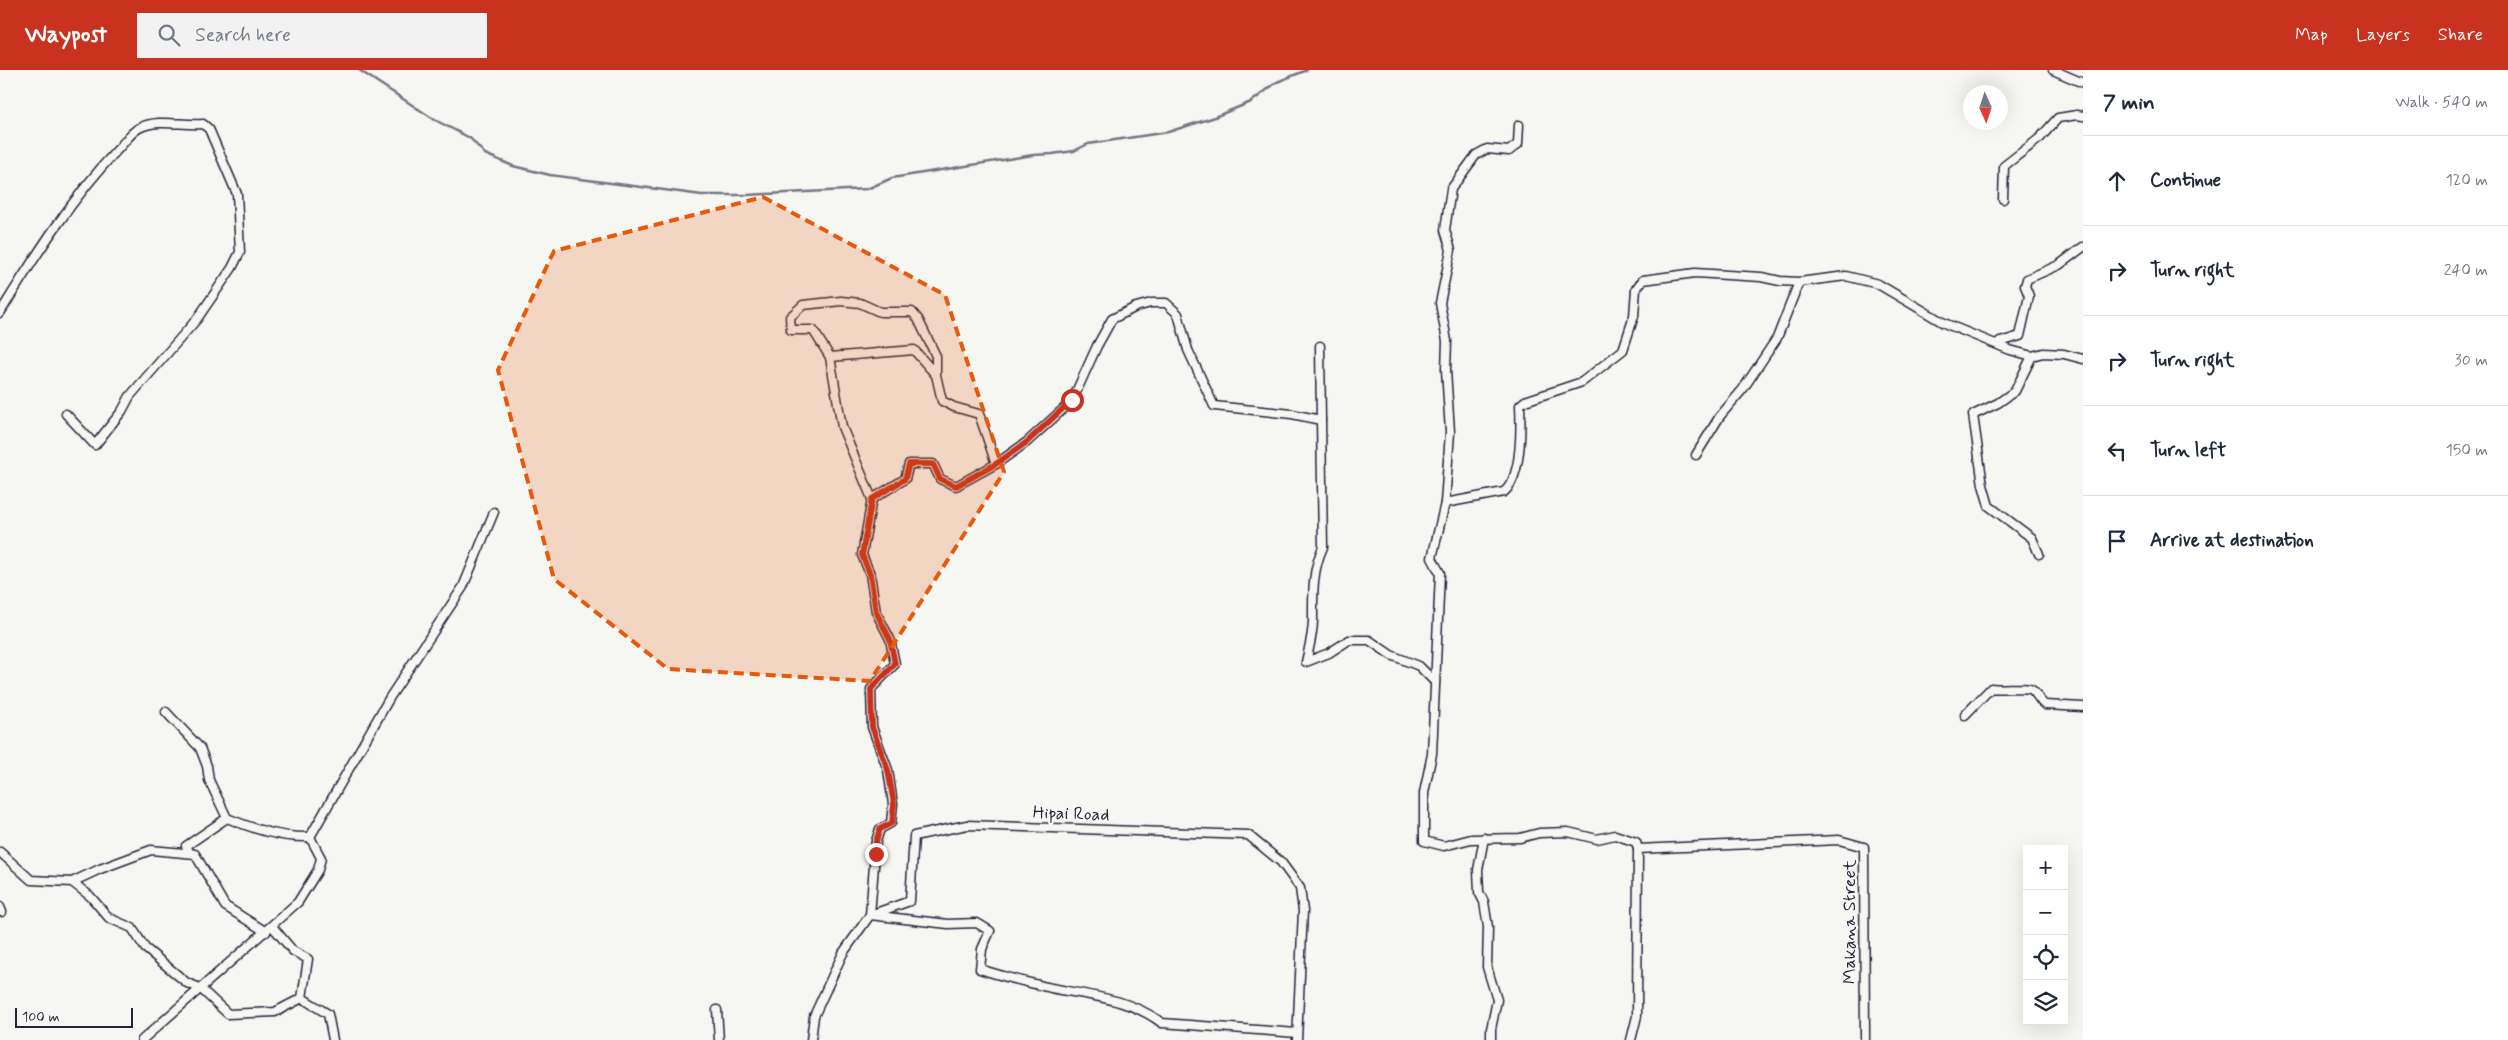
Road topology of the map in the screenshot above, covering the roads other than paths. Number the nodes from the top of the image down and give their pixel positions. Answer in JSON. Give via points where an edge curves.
{"nodes":[{"id":1,"x":2053,"y":70,"type":"edge"},
{"id":2,"x":2083,"y":83,"type":"edge"},
{"id":3,"x":2083,"y":116,"type":"edge"},
{"id":4,"x":1519,"y":125,"type":"dead end"},
{"id":5,"x":2003,"y":199,"type":"dead end"},
{"id":6,"x":2083,"y":247,"type":"edge"},
{"id":7,"x":1799,"y":282,"type":"junction"},
{"id":8,"x":0,"y":313,"type":"edge"},
{"id":9,"x":1997,"y":343,"type":"junction"},
{"id":10,"x":1320,"y":346,"type":"dead end"},
{"id":11,"x":2032,"y":356,"type":"junction"},
{"id":12,"x":830,"y":357,"type":"junction"},
{"id":13,"x":2083,"y":359,"type":"edge"},
{"id":14,"x":936,"y":375,"type":"junction"},
{"id":15,"x":66,"y":414,"type":"dead end"},
{"id":16,"x":1321,"y":420,"type":"junction"},
{"id":17,"x":1696,"y":454,"type":"dead end"},
{"id":18,"x":996,"y":464,"type":"junction"},
{"id":19,"x":872,"y":499,"type":"junction"},
{"id":20,"x":1445,"y":503,"type":"junction"},
{"id":21,"x":494,"y":512,"type":"dead end"},
{"id":22,"x":2039,"y":554,"type":"dead end"},
{"id":23,"x":1435,"y":682,"type":"junction"},
{"id":24,"x":2083,"y":707,"type":"edge"},
{"id":25,"x":166,"y":712,"type":"dead end"},
{"id":26,"x":1965,"y":715,"type":"dead end"},
{"id":27,"x":227,"y":818,"type":"junction"},
{"id":28,"x":310,"y":837,"type":"junction"},
{"id":29,"x":1484,"y":838,"type":"junction"},
{"id":30,"x":1638,"y":849,"type":"junction"},
{"id":31,"x":0,"y":852,"type":"edge"},
{"id":32,"x":190,"y":854,"type":"junction"},
{"id":33,"x":72,"y":882,"type":"junction"},
{"id":34,"x":870,"y":915,"type":"junction"},
{"id":35,"x":269,"y":929,"type":"junction"},
{"id":36,"x":200,"y":988,"type":"junction"},
{"id":37,"x":302,"y":998,"type":"junction"},
{"id":38,"x":717,"y":1010,"type":"dead end"},
{"id":39,"x":1297,"y":1036,"type":"edge"},
{"id":40,"x":142,"y":1040,"type":"edge"},
{"id":41,"x":333,"y":1040,"type":"edge"},
{"id":42,"x":718,"y":1040,"type":"edge"},
{"id":43,"x":811,"y":1040,"type":"edge"},
{"id":44,"x":1491,"y":1040,"type":"edge"},
{"id":45,"x":1631,"y":1040,"type":"edge"},
{"id":46,"x":1865,"y":1040,"type":"edge"}],
"edges":[{"from":1,"to":2,"type":"street"},
{"from":3,"to":5,"type":"street","via":[[2058,118],[2040,138],[2004,166]]},
{"from":4,"to":20,"type":"street","via":[[1518,144],[1509,151],[1487,149],[1476,154],[1451,190],[1445,230],[1452,250],[1440,303],[1447,341],[1450,432]]},
{"from":6,"to":9,"type":"street","via":[[2059,265],[2028,279],[2025,286],[2029,296],[2020,336]]},
{"from":7,"to":9,"type":"street","via":[[1846,276],[1878,284],[1944,323]]},
{"from":7,"to":17,"type":"street","via":[[1777,338]]},
{"from":7,"to":20,"type":"street","via":[[1761,276],[1695,273],[1643,280],[1636,289],[1634,316],[1623,350],[1582,382],[1520,405],[1519,444],[1511,486],[1504,492]]},
{"from":8,"to":15,"type":"street","via":[[36,254],[97,172],[138,128],[157,122],[185,126],[203,124],[209,129],[237,194],[240,252],[232,268],[197,319],[130,396],[95,445]]},
{"from":9,"to":11,"type":"street"},
{"from":10,"to":16,"type":"street"},
{"from":11,"to":13,"type":"street","via":[[2064,354]]},
{"from":11,"to":22,"type":"street","via":[[2015,391],[1973,415],[1982,485],[1989,506],[2032,538]]},
{"from":12,"to":14,"type":"street","via":[[914,350]]},
{"from":12,"to":14,"type":"street","via":[[813,330],[791,330],[790,317],[803,305],[841,301],[880,312],[912,312],[936,356]]},
{"from":12,"to":19,"type":"street","via":[[842,427]]},
{"from":14,"to":18,"type":"street","via":[[942,401],[979,414]]},
{"from":16,"to":18,"type":"street","via":[[1214,406],[1188,350],[1178,314],[1166,303],[1151,303],[1112,319],[1072,400],[1027,442]]},
{"from":16,"to":23,"type":"street","via":[[1323,547],[1316,561],[1306,662],[1350,640],[1369,640],[1391,655],[1418,666]]},
{"from":18,"to":19,"type":"street","via":[[956,486],[940,479],[933,464],[909,464],[905,479]]},
{"from":19,"to":34,"type":"street","via":[[862,555],[870,574],[876,612],[890,639],[895,664],[871,689],[872,727],[888,770],[894,804],[892,823],[880,829],[876,841]]},
{"from":20,"to":23,"type":"street","via":[[1432,558],[1440,573]]},
{"from":21,"to":28,"type":"street","via":[[462,587],[390,697]]},
{"from":23,"to":29,"type":"street","via":[[1432,754],[1424,793],[1424,841],[1444,846]]},
{"from":24,"to":26,"type":"street","via":[[2045,705],[2031,689],[1991,688]]},
{"from":25,"to":27,"type":"street","via":[[200,748],[209,780]]},
{"from":27,"to":28,"type":"street","via":[[251,828],[293,838]]},
{"from":27,"to":32,"type":"street","via":[[186,846]]},
{"from":28,"to":35,"type":"street","via":[[321,858],[318,870],[298,902]]},
{"from":29,"to":30,"type":"street","via":[[1520,838],[1539,833],[1568,832],[1597,839],[1620,836],[1636,842]]},
{"from":29,"to":44,"type":"street","via":[[1478,870],[1488,927],[1488,967],[1497,1000]]},
{"from":30,"to":45,"type":"street","via":[[1637,1016]]},
{"from":30,"to":46,"type":"street","name":"Makana Street","via":[[1840,840],[1864,847]]},
{"from":31,"to":33,"type":"street","via":[[31,880]]},
{"from":32,"to":33,"type":"street","via":[[151,850]]},
{"from":32,"to":35,"type":"street","via":[[195,854],[225,906]]},
{"from":33,"to":36,"type":"street","via":[[90,896],[109,918],[132,928],[146,948],[187,982]]},
{"from":34,"to":39,"type":"street","via":[[948,924],[977,923],[990,931],[982,949],[980,969],[1052,988],[1117,1000],[1148,1012],[1162,1024]]},
{"from":34,"to":39,"type":"street","name":"Hipai Road","via":[[910,901],[914,836],[967,825],[1248,835],[1281,862],[1300,888],[1303,911]]},
{"from":34,"to":43,"type":"street","via":[[842,953],[814,1016]]},
{"from":35,"to":36,"type":"street"},
{"from":35,"to":37,"type":"street","via":[[293,951],[308,959]]},
{"from":36,"to":37,"type":"street","via":[[228,1014],[275,1012]]},
{"from":36,"to":40,"type":"street"},
{"from":37,"to":41,"type":"street","via":[[328,1014]]},
{"from":38,"to":42,"type":"street"}]}
